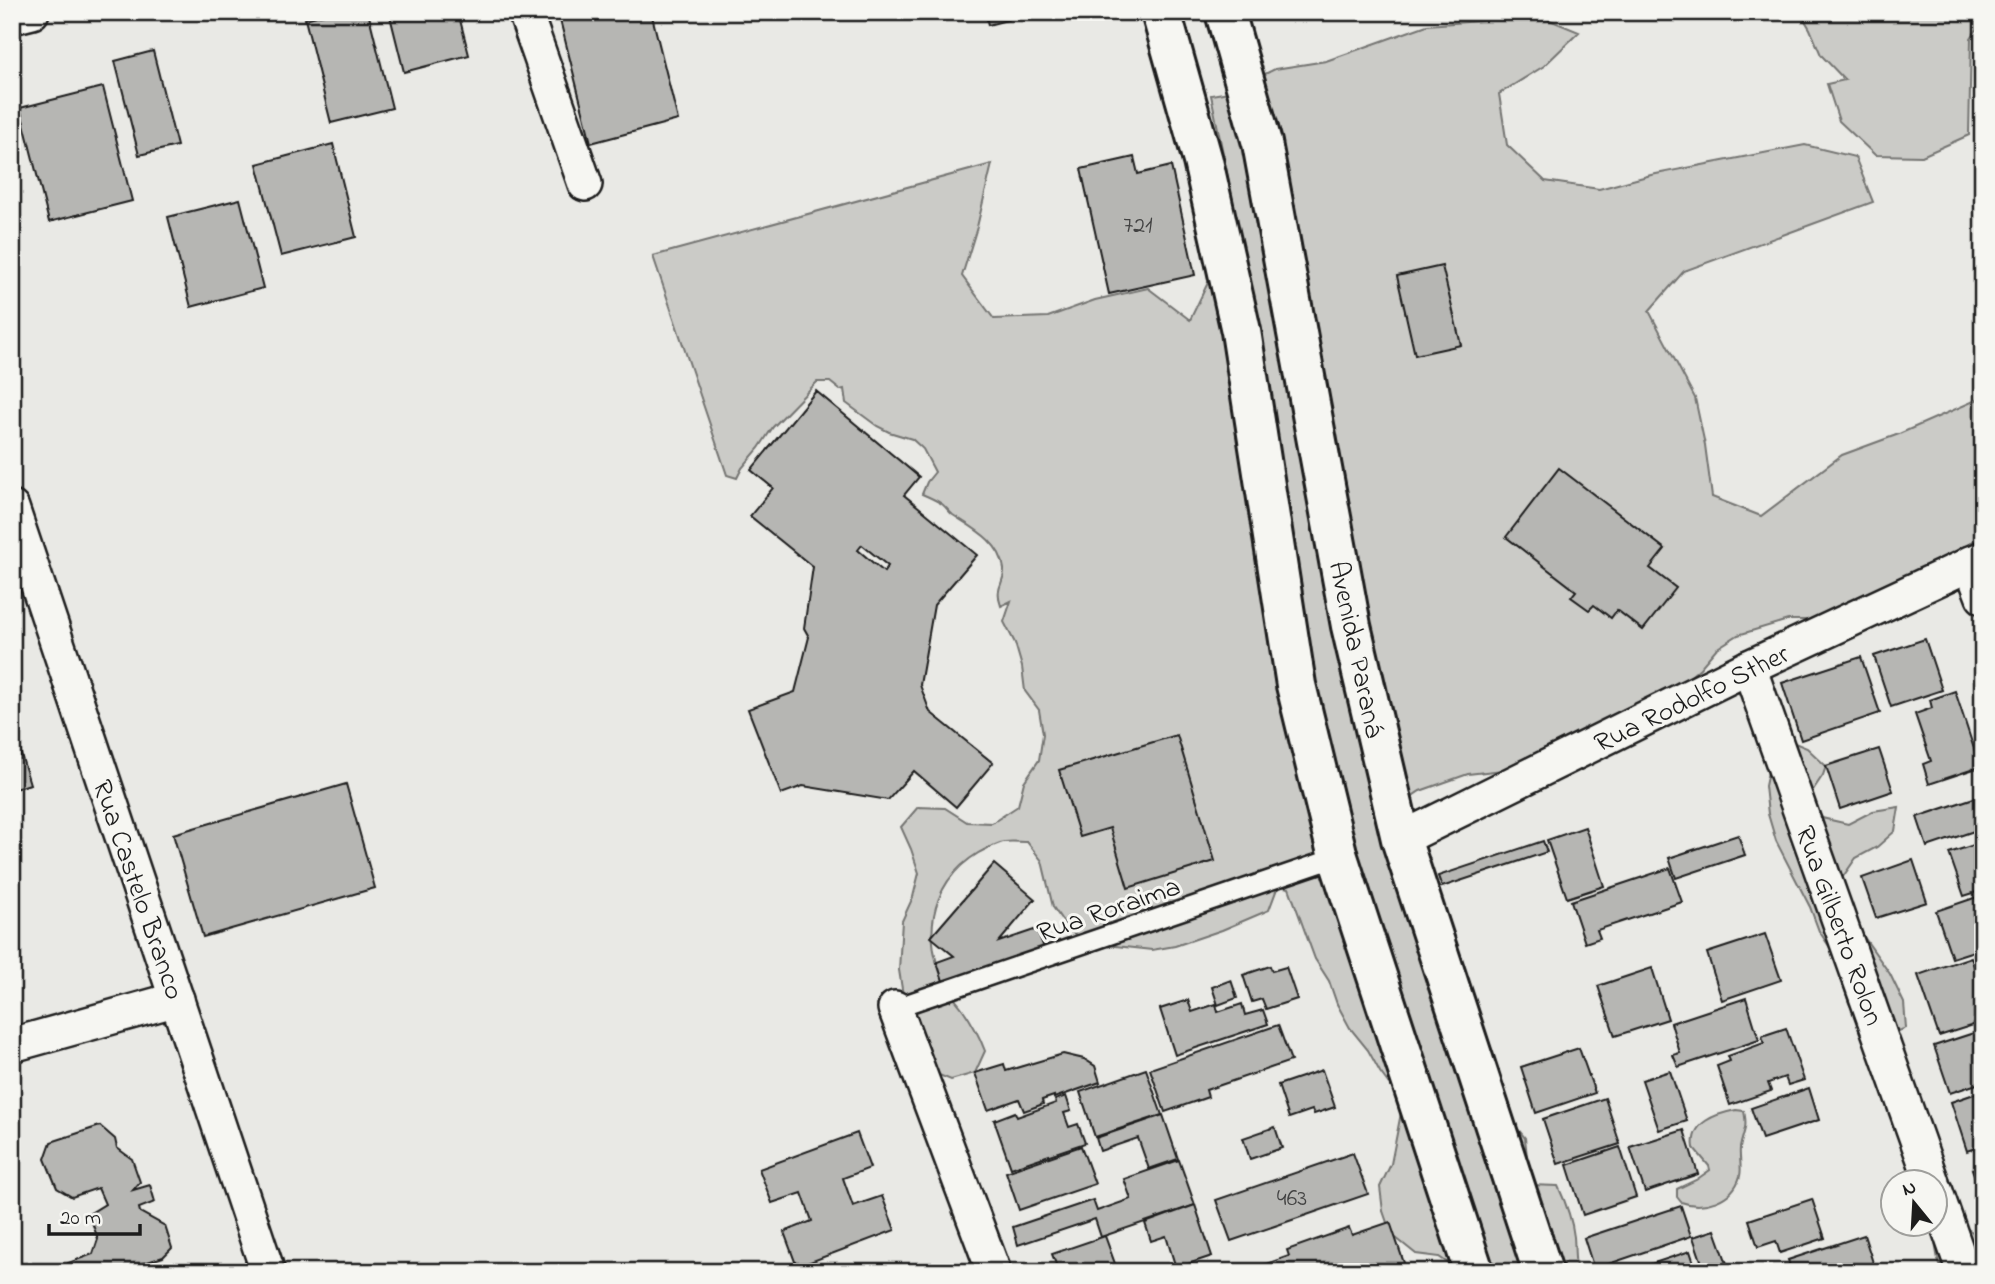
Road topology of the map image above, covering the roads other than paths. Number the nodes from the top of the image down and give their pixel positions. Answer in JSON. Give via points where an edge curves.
{"nodes":[{"id":1,"x":32,"y":12,"type":"edge"},
{"id":2,"x":526,"y":12,"type":"edge"},
{"id":3,"x":1161,"y":12,"type":"edge"},
{"id":4,"x":1225,"y":12,"type":"edge"},
{"id":5,"x":12,"y":18,"type":"edge"},
{"id":6,"x":585,"y":184,"type":"dead end"},
{"id":7,"x":12,"y":508,"type":"edge"},
{"id":8,"x":1976,"y":560,"type":"edge"},
{"id":9,"x":1983,"y":597,"type":"edge"},
{"id":10,"x":1749,"y":667,"type":"junction"},
{"id":11,"x":1401,"y":839,"type":"junction"},
{"id":12,"x":1338,"y":858,"type":"junction"},
{"id":13,"x":177,"y":999,"type":"junction"},
{"id":14,"x":894,"y":1008,"type":"joint"},
{"id":15,"x":12,"y":1045,"type":"edge"},
{"id":16,"x":1927,"y":1168,"type":"edge"},
{"id":17,"x":1950,"y":1232,"type":"edge"},
{"id":18,"x":268,"y":1272,"type":"edge"},
{"id":19,"x":994,"y":1272,"type":"edge"},
{"id":20,"x":1474,"y":1272,"type":"edge"},
{"id":21,"x":1543,"y":1272,"type":"edge"},
{"id":22,"x":1964,"y":1272,"type":"edge"}],
"edges":[{"from":1,"to":5,"type":"street"},
{"from":2,"to":6,"type":"street"},
{"from":3,"to":12,"type":"main road","via":[[1203,161],[1241,331],[1296,685]]},
{"from":4,"to":11,"type":"main road","name":"Avenida Paraná","via":[[1262,143],[1351,625]]},
{"from":7,"to":13,"type":"street","name":"Rua Castelo Branco"},
{"from":8,"to":9,"type":"street"},
{"from":8,"to":10,"type":"street","name":"Rua Rodolfo Sther"},
{"from":10,"to":11,"type":"street","name":"Rua Rodolfo Sther"},
{"from":10,"to":16,"type":"street","name":"Rua Gilberto Rolon"},
{"from":11,"to":21,"type":"main road","name":"Avenida Paraná"},
{"from":12,"to":14,"type":"lane","name":"Rua Roraima"},
{"from":12,"to":20,"type":"main road"},
{"from":13,"to":15,"type":"street"},
{"from":13,"to":18,"type":"street","name":"Rua Castelo Branco"},
{"from":14,"to":19,"type":"street"},
{"from":17,"to":22,"type":"street"}]}
